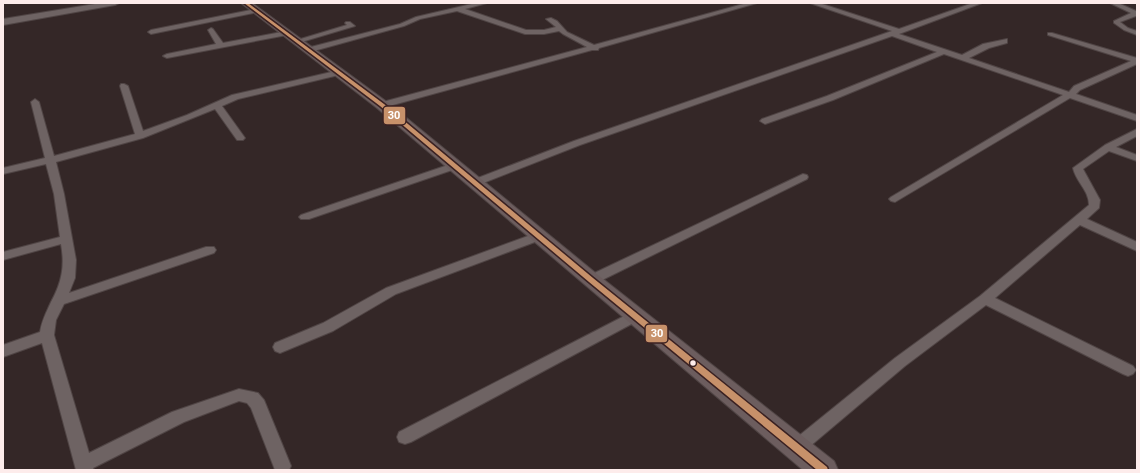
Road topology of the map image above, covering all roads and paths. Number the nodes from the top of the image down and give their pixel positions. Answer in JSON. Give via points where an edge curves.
{"nodes":[{"id":1,"x":115,"y":3,"type":"edge"},
{"id":2,"x":484,"y":3,"type":"edge"},
{"id":3,"x":725,"y":3,"type":"edge"},
{"id":4,"x":754,"y":3,"type":"edge"},
{"id":5,"x":814,"y":3,"type":"edge"},
{"id":6,"x":979,"y":3,"type":"edge"},
{"id":7,"x":1113,"y":3,"type":"edge"},
{"id":8,"x":249,"y":5,"type":"edge"},
{"id":9,"x":457,"y":8,"type":"junction"},
{"id":10,"x":738,"y":8,"type":"junction"},
{"id":11,"x":549,"y":19,"type":"dead end"},
{"id":12,"x":3,"y":22,"type":"edge"},
{"id":13,"x":348,"y":23,"type":"dead end"},
{"id":14,"x":561,"y":28,"type":"junction"},
{"id":15,"x":211,"y":30,"type":"dead end"},
{"id":16,"x":151,"y":32,"type":"dead end"},
{"id":17,"x":896,"y":32,"type":"junction"},
{"id":18,"x":1137,"y":33,"type":"edge"},
{"id":19,"x":1050,"y":34,"type":"dead end"},
{"id":20,"x":298,"y":41,"type":"junction"},
{"id":21,"x":1004,"y":41,"type":"dead end"},
{"id":22,"x":220,"y":45,"type":"junction"},
{"id":23,"x":595,"y":48,"type":"junction"},
{"id":24,"x":945,"y":51,"type":"junction"},
{"id":25,"x":167,"y":56,"type":"dead end"},
{"id":26,"x":964,"y":57,"type":"junction"},
{"id":27,"x":1137,"y":60,"type":"edge"},
{"id":28,"x":340,"y":72,"type":"junction"},
{"id":29,"x":124,"y":86,"type":"dead end"},
{"id":30,"x":1071,"y":94,"type":"junction"},
{"id":31,"x":35,"y":102,"type":"dead end"},
{"id":32,"x":218,"y":105,"type":"junction"},
{"id":33,"x":382,"y":106,"type":"junction"},
{"id":34,"x":1137,"y":118,"type":"edge"},
{"id":35,"x":766,"y":121,"type":"dead end"},
{"id":36,"x":1137,"y":132,"type":"edge"},
{"id":37,"x":140,"y":136,"type":"junction"},
{"id":38,"x":240,"y":138,"type":"dead end"},
{"id":39,"x":1108,"y":147,"type":"junction"},
{"id":40,"x":1137,"y":158,"type":"edge"},
{"id":41,"x":50,"y":160,"type":"junction"},
{"id":42,"x":454,"y":166,"type":"junction"},
{"id":43,"x":3,"y":171,"type":"edge"},
{"id":44,"x":803,"y":177,"type":"dead end"},
{"id":45,"x":474,"y":182,"type":"junction"},
{"id":46,"x":895,"y":199,"type":"dead end"},
{"id":47,"x":305,"y":218,"type":"dead end"},
{"id":48,"x":1078,"y":219,"type":"junction"},
{"id":49,"x":539,"y":236,"type":"junction"},
{"id":50,"x":66,"y":239,"type":"junction"},
{"id":51,"x":1137,"y":247,"type":"edge"},
{"id":52,"x":210,"y":250,"type":"dead end"},
{"id":53,"x":3,"y":256,"type":"edge"},
{"id":54,"x":591,"y":280,"type":"junction"},
{"id":55,"x":985,"y":299,"type":"junction"},
{"id":56,"x":59,"y":301,"type":"junction"},
{"id":57,"x":634,"y":316,"type":"junction"},
{"id":58,"x":47,"y":335,"type":"junction"},
{"id":59,"x":280,"y":347,"type":"dead end"},
{"id":60,"x":3,"y":351,"type":"edge"},
{"id":61,"x":1128,"y":370,"type":"dead end"},
{"id":62,"x":406,"y":437,"type":"dead end"},
{"id":63,"x":796,"y":448,"type":"junction"},
{"id":64,"x":282,"y":466,"type":"dead end"},
{"id":65,"x":84,"y":467,"type":"edge"},
{"id":66,"x":824,"y":470,"type":"edge"}],
"edges":[{"from":1,"to":12,"type":"street"},
{"from":2,"to":9,"type":"street"},
{"from":3,"to":10,"type":"street"},
{"from":4,"to":10,"type":"street"},
{"from":5,"to":17,"type":"street"},
{"from":6,"to":17,"type":"street"},
{"from":7,"to":18,"type":"street","via":[[1134,12],[1134,15],[1116,22]]},
{"from":8,"to":16,"type":"street"},
{"from":8,"to":20,"type":"main road"},
{"from":9,"to":14,"type":"street","via":[[525,32],[544,32]]},
{"from":9,"to":20,"type":"street","via":[[335,44]]},
{"from":10,"to":23,"type":"street"},
{"from":11,"to":14,"type":"street"},
{"from":13,"to":20,"type":"street","via":[[352,26]]},
{"from":14,"to":23,"type":"street"},
{"from":15,"to":22,"type":"street"},
{"from":17,"to":24,"type":"street"},
{"from":17,"to":45,"type":"street","via":[[788,72],[577,143]]},
{"from":19,"to":27,"type":"street"},
{"from":20,"to":22,"type":"street"},
{"from":20,"to":28,"type":"main road"},
{"from":21,"to":26,"type":"street","via":[[986,46]]},
{"from":22,"to":25,"type":"street"},
{"from":23,"to":33,"type":"street"},
{"from":24,"to":26,"type":"street"},
{"from":24,"to":35,"type":"street"},
{"from":26,"to":30,"type":"street"},
{"from":27,"to":30,"type":"street","via":[[1091,80]]},
{"from":28,"to":32,"type":"street","via":[[244,94]]},
{"from":28,"to":33,"type":"main road"},
{"from":29,"to":37,"type":"street"},
{"from":30,"to":34,"type":"street"},
{"from":30,"to":46,"type":"street"},
{"from":31,"to":41,"type":"street"},
{"from":32,"to":37,"type":"street"},
{"from":32,"to":38,"type":"street"},
{"from":33,"to":42,"type":"main road"},
{"from":36,"to":39,"type":"street"},
{"from":37,"to":41,"type":"street"},
{"from":39,"to":40,"type":"street"},
{"from":39,"to":48,"type":"street","via":[[1078,168],[1079,176],[1096,200],[1095,206]]},
{"from":41,"to":43,"type":"street"},
{"from":41,"to":50,"type":"street","via":[[59,194]]},
{"from":42,"to":45,"type":"main road"},
{"from":42,"to":47,"type":"street"},
{"from":44,"to":54,"type":"street"},
{"from":45,"to":49,"type":"main road"},
{"from":48,"to":51,"type":"street"},
{"from":48,"to":55,"type":"street"},
{"from":49,"to":54,"type":"main road"},
{"from":49,"to":59,"type":"street","via":[[391,291],[328,327]]},
{"from":50,"to":53,"type":"street"},
{"from":50,"to":56,"type":"street","via":[[70,260],[68,278]]},
{"from":52,"to":56,"type":"street"},
{"from":54,"to":57,"type":"main road"},
{"from":55,"to":61,"type":"street"},
{"from":55,"to":63,"type":"street","via":[[900,362]]},
{"from":56,"to":58,"type":"street","via":[[49,320]]},
{"from":57,"to":62,"type":"street"},
{"from":57,"to":63,"type":"main road"},
{"from":58,"to":60,"type":"street"},
{"from":58,"to":65,"type":"street"},
{"from":63,"to":66,"type":"main road"},
{"from":64,"to":65,"type":"street","via":[[258,405],[252,398],[239,395],[178,417]]}]}
